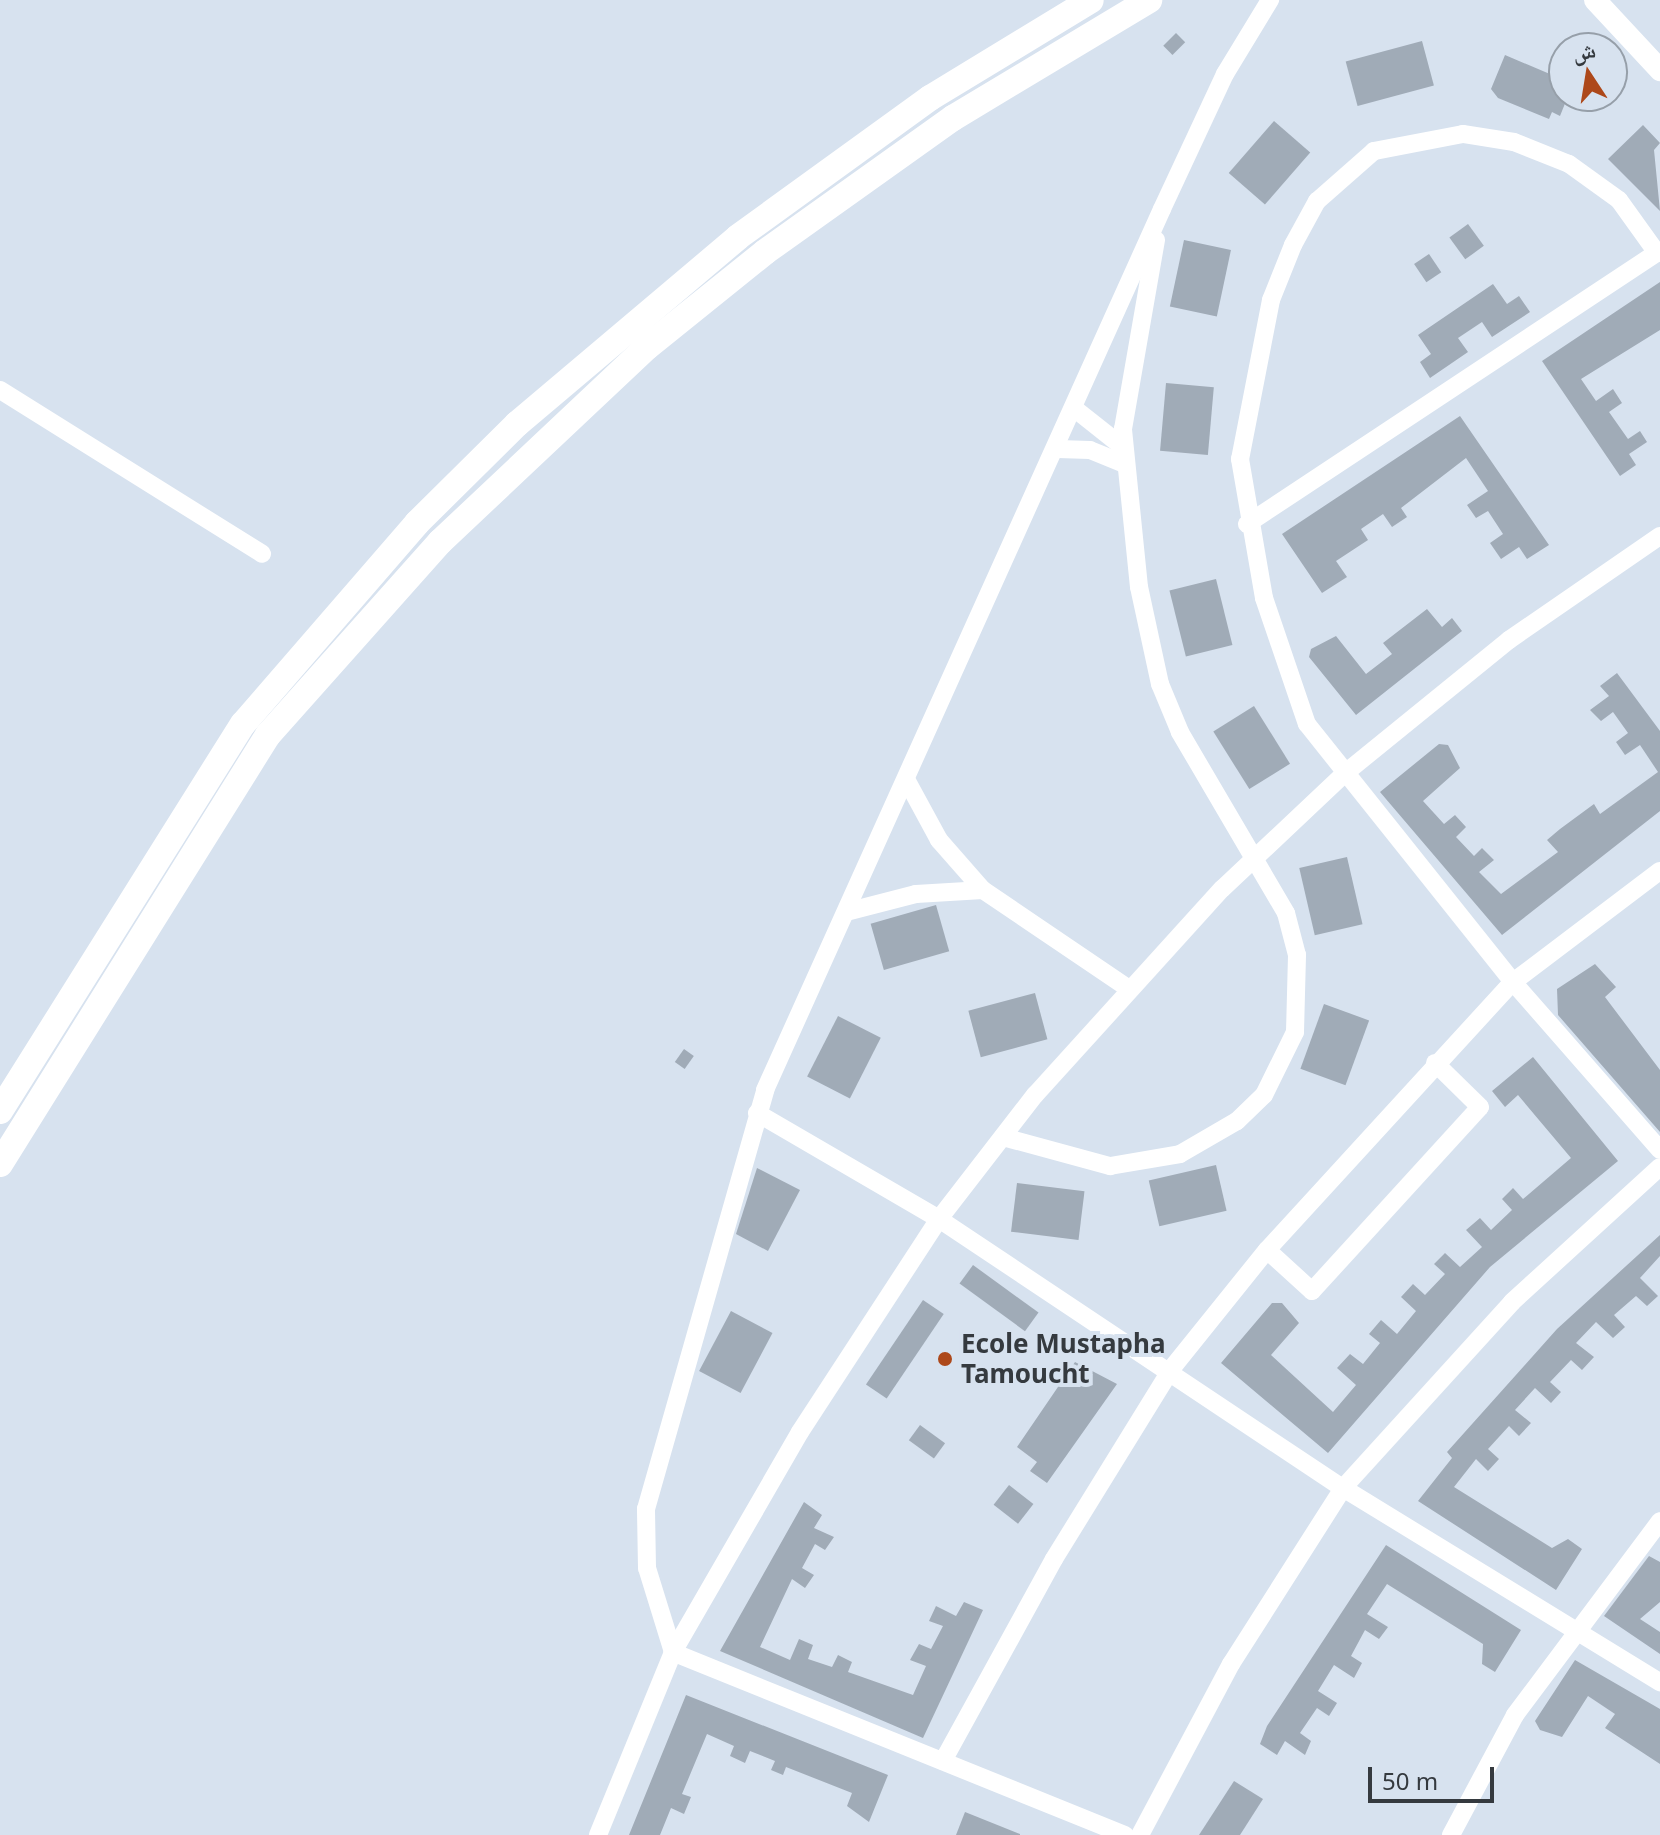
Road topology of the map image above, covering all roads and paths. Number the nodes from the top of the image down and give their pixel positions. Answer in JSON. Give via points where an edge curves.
{"nodes":[{"id":1,"x":1091,"y":0,"type":"edge"},
{"id":2,"x":1149,"y":0,"type":"edge"},
{"id":3,"x":1270,"y":0,"type":"edge"},
{"id":4,"x":1595,"y":0,"type":"edge"},
{"id":5,"x":1660,"y":70,"type":"edge"},
{"id":6,"x":1162,"y":209,"type":"junction"},
{"id":7,"x":1659,"y":252,"type":"edge"},
{"id":8,"x":0,"y":390,"type":"edge"},
{"id":9,"x":1075,"y":409,"type":"junction"},
{"id":10,"x":1058,"y":449,"type":"junction"},
{"id":11,"x":1123,"y":455,"type":"junction"},
{"id":12,"x":1247,"y":524,"type":"junction"},
{"id":13,"x":1660,"y":536,"type":"edge"},
{"id":14,"x":262,"y":554,"type":"dead end"},
{"id":15,"x":1344,"y":774,"type":"junction"},
{"id":16,"x":907,"y":781,"type":"junction"},
{"id":17,"x":1253,"y":857,"type":"junction"},
{"id":18,"x":1660,"y":871,"type":"edge"},
{"id":19,"x":983,"y":890,"type":"junction"},
{"id":20,"x":850,"y":911,"type":"junction"},
{"id":21,"x":1513,"y":982,"type":"junction"},
{"id":22,"x":1128,"y":988,"type":"junction"},
{"id":23,"x":1435,"y":1063,"type":"junction"},
{"id":24,"x":0,"y":1111,"type":"edge"},
{"id":25,"x":757,"y":1113,"type":"junction"},
{"id":26,"x":1003,"y":1137,"type":"junction"},
{"id":27,"x":1660,"y":1150,"type":"edge"},
{"id":28,"x":0,"y":1164,"type":"edge"},
{"id":29,"x":1660,"y":1167,"type":"edge"},
{"id":30,"x":939,"y":1219,"type":"junction"},
{"id":31,"x":1267,"y":1250,"type":"junction"},
{"id":32,"x":1172,"y":1368,"type":"junction"},
{"id":33,"x":1343,"y":1488,"type":"junction"},
{"id":34,"x":1660,"y":1521,"type":"edge"},
{"id":35,"x":1573,"y":1629,"type":"junction"},
{"id":36,"x":673,"y":1652,"type":"junction"},
{"id":37,"x":1660,"y":1682,"type":"edge"},
{"id":38,"x":943,"y":1761,"type":"junction"},
{"id":39,"x":598,"y":1835,"type":"edge"},
{"id":40,"x":1125,"y":1835,"type":"edge"},
{"id":41,"x":1140,"y":1835,"type":"edge"},
{"id":42,"x":1451,"y":1835,"type":"edge"}],
"edges":[{"from":1,"to":24,"type":"highway","via":[[930,98],[738,237],[529,414],[417,523],[243,724]]},
{"from":2,"to":28,"type":"highway","via":[[953,118],[765,252],[647,347],[440,542],[268,735]]},
{"from":3,"to":6,"type":"street","via":[[1225,74]]},
{"from":4,"to":5,"type":"main road"},
{"from":6,"to":9,"type":"street"},
{"from":6,"to":11,"type":"street"},
{"from":7,"to":12,"type":"street"},
{"from":7,"to":12,"type":"street","via":[[1619,200],[1569,164],[1514,142],[1463,134],[1416,138],[1342,172],[1317,201],[1271,300],[1240,459]]},
{"from":8,"to":14,"type":"street"},
{"from":9,"to":10,"type":"street"},
{"from":9,"to":11,"type":"street"},
{"from":10,"to":11,"type":"street"},
{"from":10,"to":16,"type":"street"},
{"from":11,"to":17,"type":"street","via":[[1160,684]]},
{"from":12,"to":15,"type":"street","via":[[1283,666],[1307,724]]},
{"from":13,"to":15,"type":"street","via":[[1509,640]]},
{"from":15,"to":17,"type":"street"},
{"from":15,"to":21,"type":"street"},
{"from":16,"to":19,"type":"street","via":[[939,840]]},
{"from":16,"to":20,"type":"street"},
{"from":17,"to":22,"type":"street"},
{"from":17,"to":26,"type":"street","via":[[1286,913],[1297,955],[1295,1032],[1264,1095],[1212,1138],[1146,1163],[1075,1161]]},
{"from":18,"to":21,"type":"street"},
{"from":19,"to":20,"type":"street","via":[[916,894]]},
{"from":19,"to":22,"type":"street"},
{"from":20,"to":25,"type":"street"},
{"from":21,"to":23,"type":"street"},
{"from":21,"to":27,"type":"street"},
{"from":22,"to":26,"type":"street"},
{"from":23,"to":31,"type":"street"},
{"from":23,"to":31,"type":"street","via":[[1480,1107],[1312,1291]]},
{"from":25,"to":30,"type":"street"},
{"from":25,"to":36,"type":"street","via":[[649,1480],[647,1568]]},
{"from":26,"to":30,"type":"street"},
{"from":29,"to":33,"type":"street","via":[[1512,1302]]},
{"from":30,"to":32,"type":"street"},
{"from":30,"to":36,"type":"street","via":[[800,1432]]},
{"from":31,"to":32,"type":"street"},
{"from":32,"to":33,"type":"street"},
{"from":32,"to":38,"type":"street","via":[[1047,1570]]},
{"from":33,"to":35,"type":"street"},
{"from":33,"to":41,"type":"street","via":[[1231,1664]]},
{"from":34,"to":35,"type":"street"},
{"from":35,"to":37,"type":"street"},
{"from":35,"to":42,"type":"street","via":[[1515,1715]]},
{"from":36,"to":38,"type":"street"},
{"from":36,"to":39,"type":"street"},
{"from":38,"to":40,"type":"street"}]}
